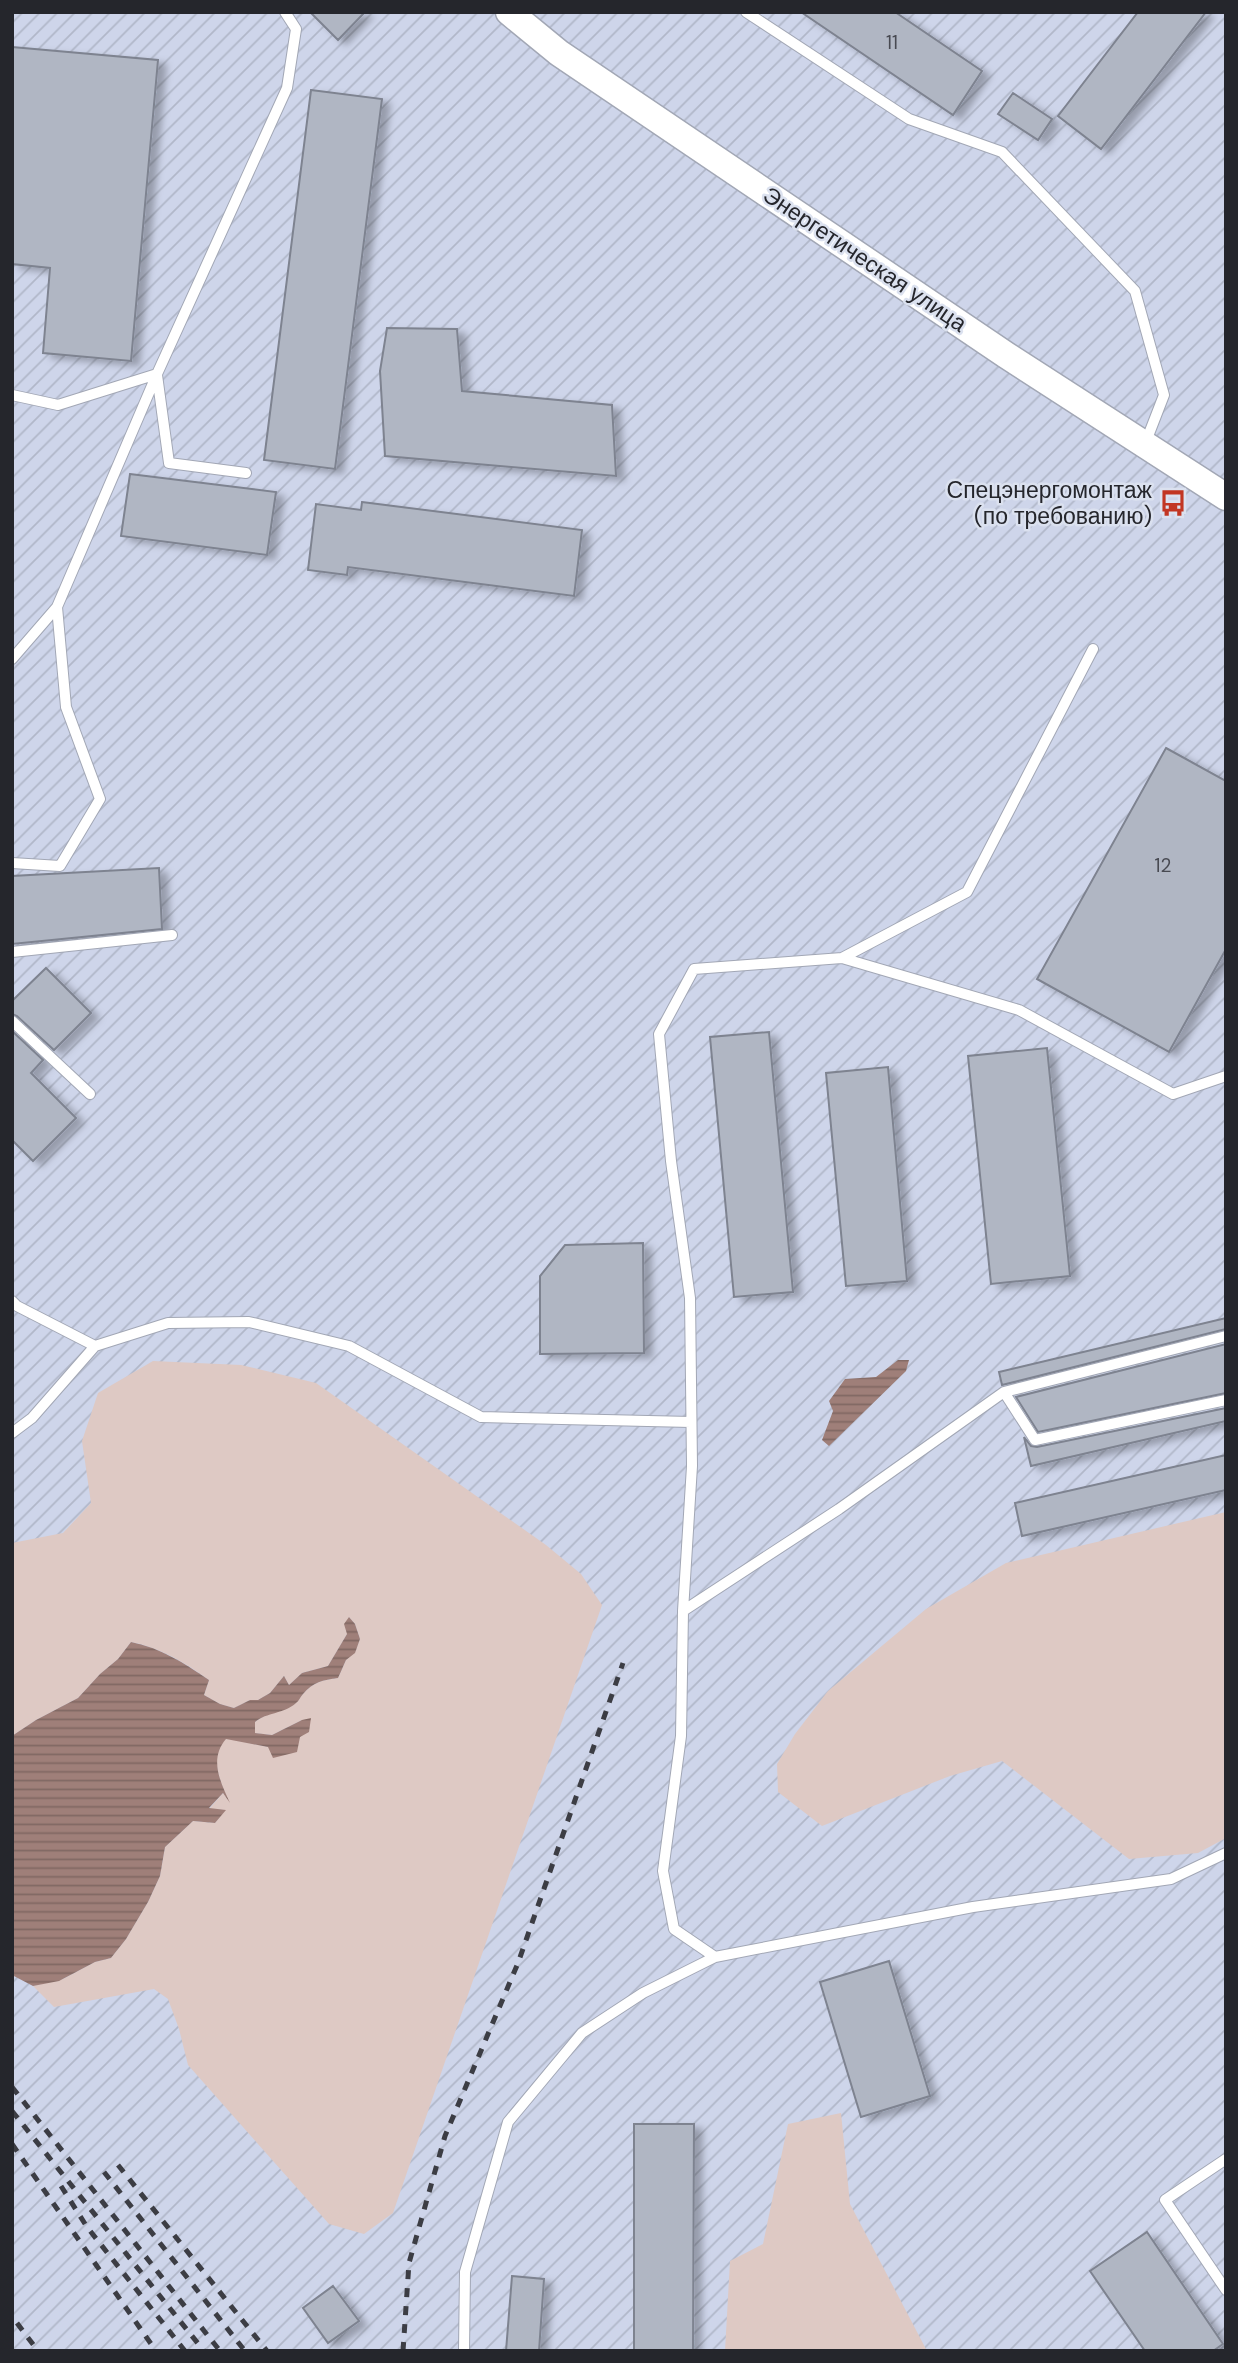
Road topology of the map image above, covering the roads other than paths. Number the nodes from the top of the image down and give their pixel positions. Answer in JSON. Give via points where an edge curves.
{"nodes":[{"id":1,"x":285,"y":12,"type":"edge"},
{"id":2,"x":509,"y":12,"type":"edge"},
{"id":3,"x":746,"y":12,"type":"edge"},
{"id":4,"x":157,"y":374,"type":"junction"},
{"id":5,"x":12,"y":395,"type":"edge"},
{"id":6,"x":1145,"y":445,"type":"junction"},
{"id":7,"x":246,"y":473,"type":"dead end"},
{"id":8,"x":1226,"y":497,"type":"edge"},
{"id":9,"x":57,"y":607,"type":"junction"},
{"id":10,"x":1093,"y":649,"type":"dead end"},
{"id":11,"x":12,"y":659,"type":"edge"},
{"id":12,"x":12,"y":863,"type":"edge"},
{"id":13,"x":172,"y":935,"type":"dead end"},
{"id":14,"x":12,"y":952,"type":"edge"},
{"id":15,"x":842,"y":958,"type":"junction"},
{"id":16,"x":12,"y":1021,"type":"edge"},
{"id":17,"x":1226,"y":1076,"type":"edge"},
{"id":18,"x":90,"y":1094,"type":"dead end"},
{"id":19,"x":12,"y":1301,"type":"edge"},
{"id":20,"x":1226,"y":1336,"type":"edge"},
{"id":21,"x":95,"y":1346,"type":"junction"},
{"id":22,"x":1004,"y":1392,"type":"junction"},
{"id":23,"x":1226,"y":1400,"type":"edge"},
{"id":24,"x":691,"y":1422,"type":"junction"},
{"id":25,"x":12,"y":1433,"type":"edge"},
{"id":26,"x":682,"y":1611,"type":"junction"},
{"id":27,"x":1226,"y":1853,"type":"edge"},
{"id":28,"x":715,"y":1957,"type":"junction"},
{"id":29,"x":1226,"y":2159,"type":"edge"},
{"id":30,"x":1226,"y":2290,"type":"edge"},
{"id":31,"x":464,"y":2351,"type":"edge"}],
"edges":[{"from":1,"to":4,"type":"lane","via":[[296,29],[287,88]]},
{"from":2,"to":6,"type":"street","name":"Энергетическая улица","via":[[559,53]]},
{"from":3,"to":6,"type":"lane","via":[[909,119],[1002,152],[1135,291],[1164,395]]},
{"from":4,"to":5,"type":"lane","via":[[58,405]]},
{"from":4,"to":7,"type":"lane","via":[[169,463]]},
{"from":4,"to":9,"type":"lane"},
{"from":6,"to":8,"type":"street","name":"Энергетическая улица"},
{"from":9,"to":11,"type":"lane"},
{"from":9,"to":12,"type":"lane","via":[[66,706],[100,799],[60,866]]},
{"from":10,"to":15,"type":"lane","via":[[967,892]]},
{"from":13,"to":14,"type":"lane"},
{"from":15,"to":17,"type":"lane","via":[[1019,1010],[1173,1094]]},
{"from":15,"to":24,"type":"lane","via":[[694,969],[659,1034],[690,1298]]},
{"from":16,"to":18,"type":"lane"},
{"from":19,"to":21,"type":"lane"},
{"from":20,"to":22,"type":"lane"},
{"from":21,"to":24,"type":"lane","via":[[168,1323],[249,1322],[349,1346],[481,1417]]},
{"from":21,"to":25,"type":"lane","via":[[32,1418]]},
{"from":22,"to":23,"type":"lane","via":[[1035,1440]]},
{"from":22,"to":26,"type":"lane","via":[[839,1509]]},
{"from":24,"to":26,"type":"lane"},
{"from":26,"to":28,"type":"lane","via":[[681,1736],[663,1871],[674,1929]]},
{"from":27,"to":28,"type":"lane","via":[[1171,1879],[973,1908]]},
{"from":28,"to":31,"type":"lane","via":[[643,1993],[582,2033],[508,2122],[466,2272]]},
{"from":29,"to":30,"type":"lane","via":[[1165,2200]]}]}
